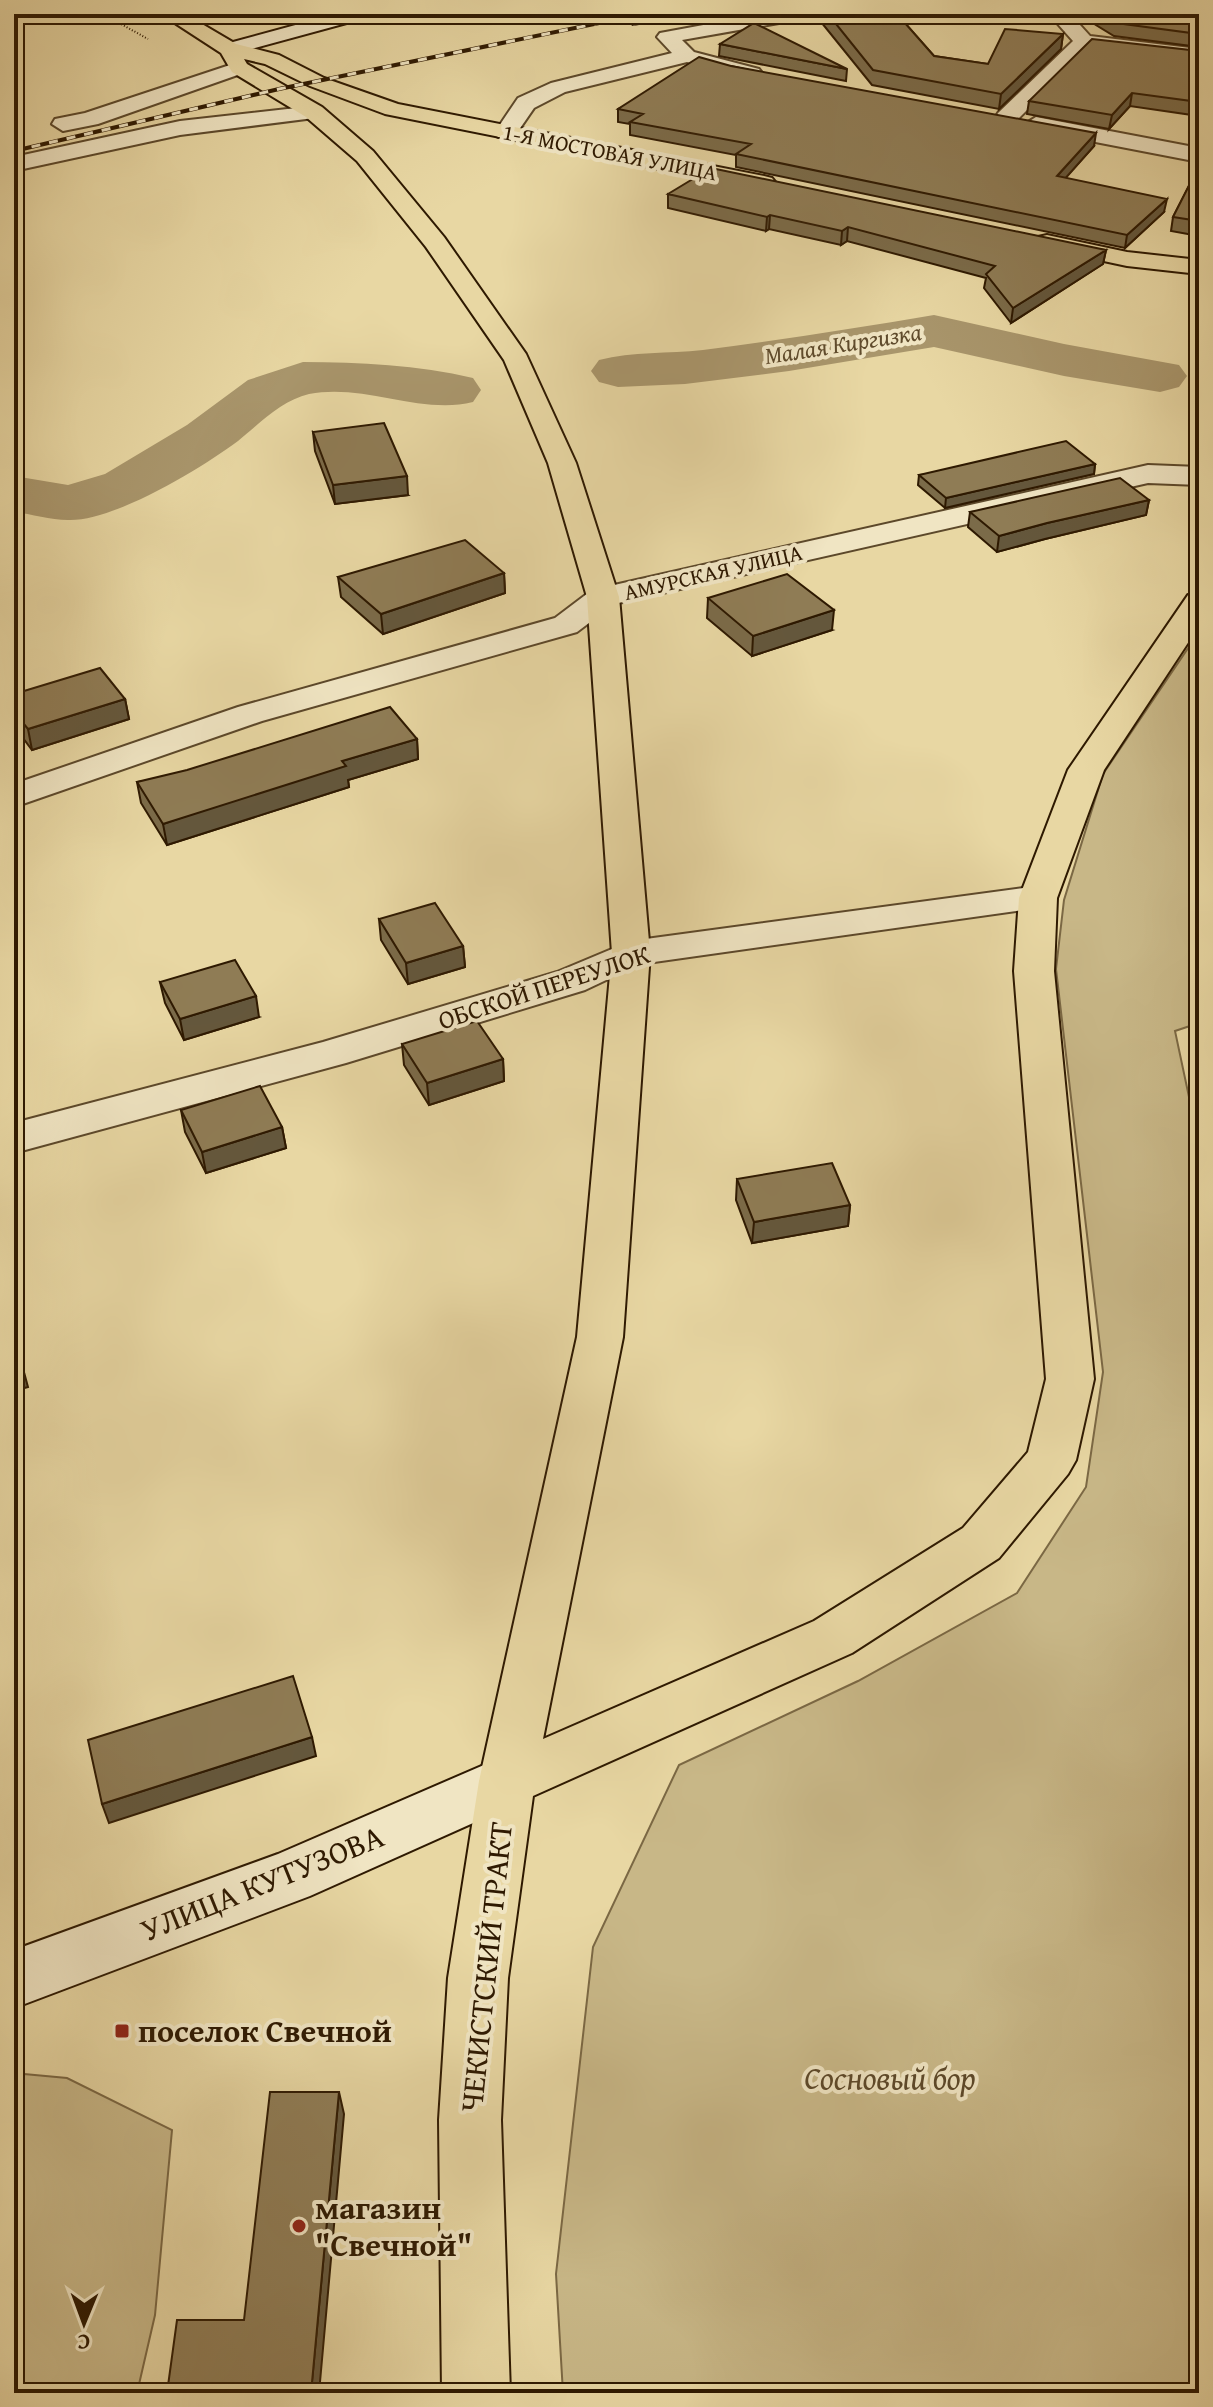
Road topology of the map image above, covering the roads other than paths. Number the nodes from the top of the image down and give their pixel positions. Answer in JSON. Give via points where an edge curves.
{"nodes":[{"id":1,"x":171,"y":14,"type":"edge"},
{"id":2,"x":358,"y":14,"type":"edge"},
{"id":3,"x":796,"y":14,"type":"edge"},
{"id":4,"x":1059,"y":14,"type":"edge"},
{"id":5,"x":1084,"y":41,"type":"junction"},
{"id":6,"x":1199,"y":55,"type":"edge"},
{"id":7,"x":687,"y":56,"type":"junction"},
{"id":8,"x":234,"y":59,"type":"junction"},
{"id":9,"x":777,"y":77,"type":"edge"},
{"id":10,"x":314,"y":112,"type":"junction"},
{"id":11,"x":444,"y":121,"type":"junction"},
{"id":12,"x":44,"y":129,"type":"dead end"},
{"id":13,"x":506,"y":132,"type":"junction"},
{"id":14,"x":374,"y":139,"type":"junction"},
{"id":15,"x":1199,"y":155,"type":"edge"},
{"id":16,"x":14,"y":164,"type":"edge"},
{"id":17,"x":786,"y":187,"type":"edge"},
{"id":18,"x":1019,"y":236,"type":"edge"},
{"id":19,"x":1199,"y":267,"type":"edge"},
{"id":20,"x":1199,"y":476,"type":"edge"},
{"id":21,"x":603,"y":597,"type":"junction"},
{"id":22,"x":1199,"y":602,"type":"edge"},
{"id":23,"x":14,"y":796,"type":"edge"},
{"id":24,"x":1038,"y":898,"type":"junction"},
{"id":25,"x":631,"y":953,"type":"junction"},
{"id":26,"x":14,"y":1138,"type":"edge"},
{"id":27,"x":507,"y":1781,"type":"junction"},
{"id":28,"x":14,"y":1979,"type":"edge"},
{"id":29,"x":476,"y":2393,"type":"edge"}],
"edges":[{"from":1,"to":8,"type":"main road","name":"ЧЕКИСТСКИЙ ТРАКТ"},
{"from":2,"to":8,"type":"street"},
{"from":3,"to":7,"type":"street","via":[[667,37]]},
{"from":4,"to":5,"type":"street"},
{"from":5,"to":6,"type":"street"},
{"from":5,"to":15,"type":"street","via":[[998,117]]},
{"from":7,"to":9,"type":"street"},
{"from":7,"to":13,"type":"street","via":[[558,87],[526,103]]},
{"from":8,"to":10,"type":"main road","name":"ЧЕКИСТСКИЙ ТРАКТ"},
{"from":8,"to":11,"type":"main road","name":"1-Я МОСТОВАЯ УЛИЦА","via":[[272,59],[354,97]]},
{"from":8,"to":12,"type":"street","via":[[90,119]]},
{"from":10,"to":14,"type":"main road","name":"ЧЕКИСТСКИЙ ТРАКТ"},
{"from":10,"to":16,"type":"street","via":[[180,128]]},
{"from":11,"to":13,"type":"main road","name":"1-Я МОСТОВАЯ УЛИЦА"},
{"from":11,"to":14,"type":"main road","name":"1-Я МОСТОВАЯ УЛИЦА","via":[[412,122]]},
{"from":13,"to":17,"type":"main road","name":"1-Я МОСТОВАЯ УЛИЦА"},
{"from":14,"to":21,"type":"main road","name":"ЧЕКИСТСКИЙ ТРАКТ","via":[[435,242],[517,360],[562,463]]},
{"from":18,"to":19,"type":"main road","via":[[1127,259]]},
{"from":20,"to":21,"type":"street","name":"АМУРСКАЯ УЛИЦА","via":[[1148,474]]},
{"from":21,"to":23,"type":"street","name":"АМУРСКАЯ УЛИЦА","via":[[566,625],[250,714]]},
{"from":21,"to":25,"type":"main road","name":"ЧЕКИСТСКИЙ ТРАКТ"},
{"from":22,"to":24,"type":"main road","via":[[1086,770]]},
{"from":24,"to":25,"type":"street","name":"ОБСКОЙ ПЕРЕУЛОК"},
{"from":24,"to":27,"type":"main road","via":[[1034,971],[1070,1379],[1051,1460],[981,1543],[833,1637]]},
{"from":25,"to":26,"type":"street","name":"ОБСКОЙ ПЕРЕУЛОК","via":[[571,981],[332,1053]]},
{"from":25,"to":27,"type":"main road","name":"ЧЕКИСТСКИЙ ТРАКТ","via":[[600,1337]]},
{"from":27,"to":28,"type":"street","name":"УЛИЦА КУТУЗОВА","via":[[290,1877]]},
{"from":27,"to":29,"type":"main road","name":"ЧЕКИСТСКИЙ ТРАКТ","via":[[478,1978],[470,2120]]}]}
